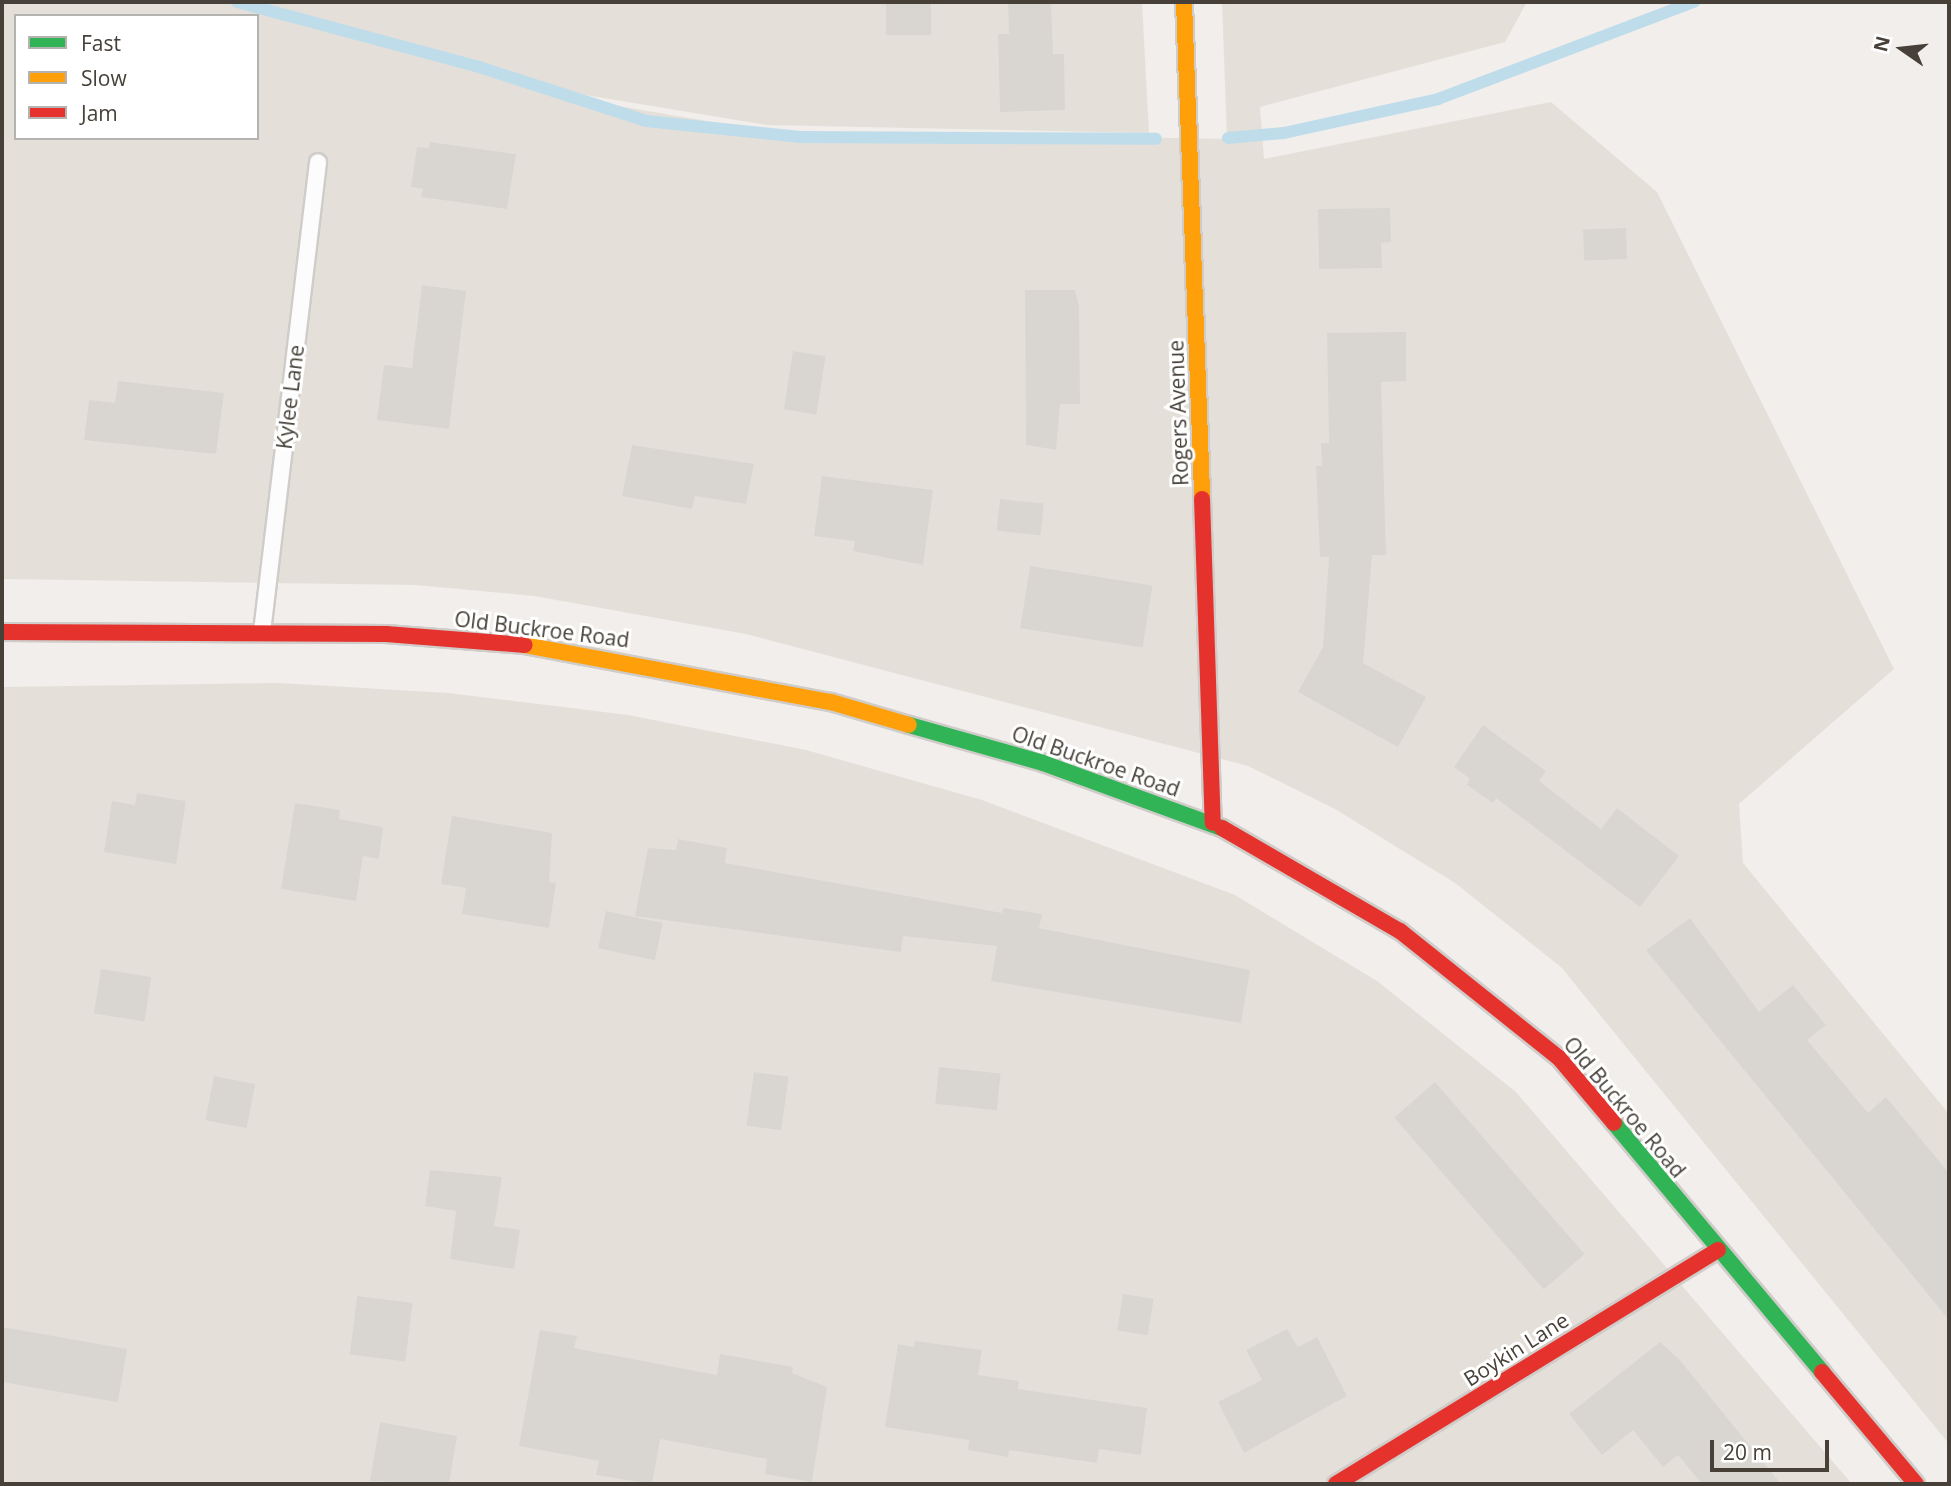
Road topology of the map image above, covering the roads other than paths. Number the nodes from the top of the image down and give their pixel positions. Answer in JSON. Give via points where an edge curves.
{"nodes":[{"id":1,"x":1184,"y":2,"type":"edge"},
{"id":2,"x":318,"y":162,"type":"dead end"},
{"id":3,"x":2,"y":632,"type":"edge"},
{"id":4,"x":262,"y":632,"type":"junction"},
{"id":5,"x":1213,"y":823,"type":"junction"},
{"id":6,"x":1718,"y":1250,"type":"junction"},
{"id":7,"x":1336,"y":1484,"type":"edge"},
{"id":8,"x":1916,"y":1484,"type":"edge"}],
"edges":[{"from":1,"to":5,"type":"main road","name":"Rogers Avenue"},
{"from":2,"to":4,"type":"lane","name":"Kylee Lane"},
{"from":3,"to":4,"type":"main road","name":"Old Buckroe Road"},
{"from":4,"to":5,"type":"main road","name":"Old Buckroe Road","via":[[538,646],[687,670],[831,702],[1008,752]]},
{"from":5,"to":6,"type":"main road","name":"Old Buckroe Road","via":[[1400,931],[1494,1001],[1559,1058]]},
{"from":6,"to":7,"type":"main road","name":"Boykin Lane"},
{"from":6,"to":8,"type":"main road","name":"Old Buckroe Road"}]}
